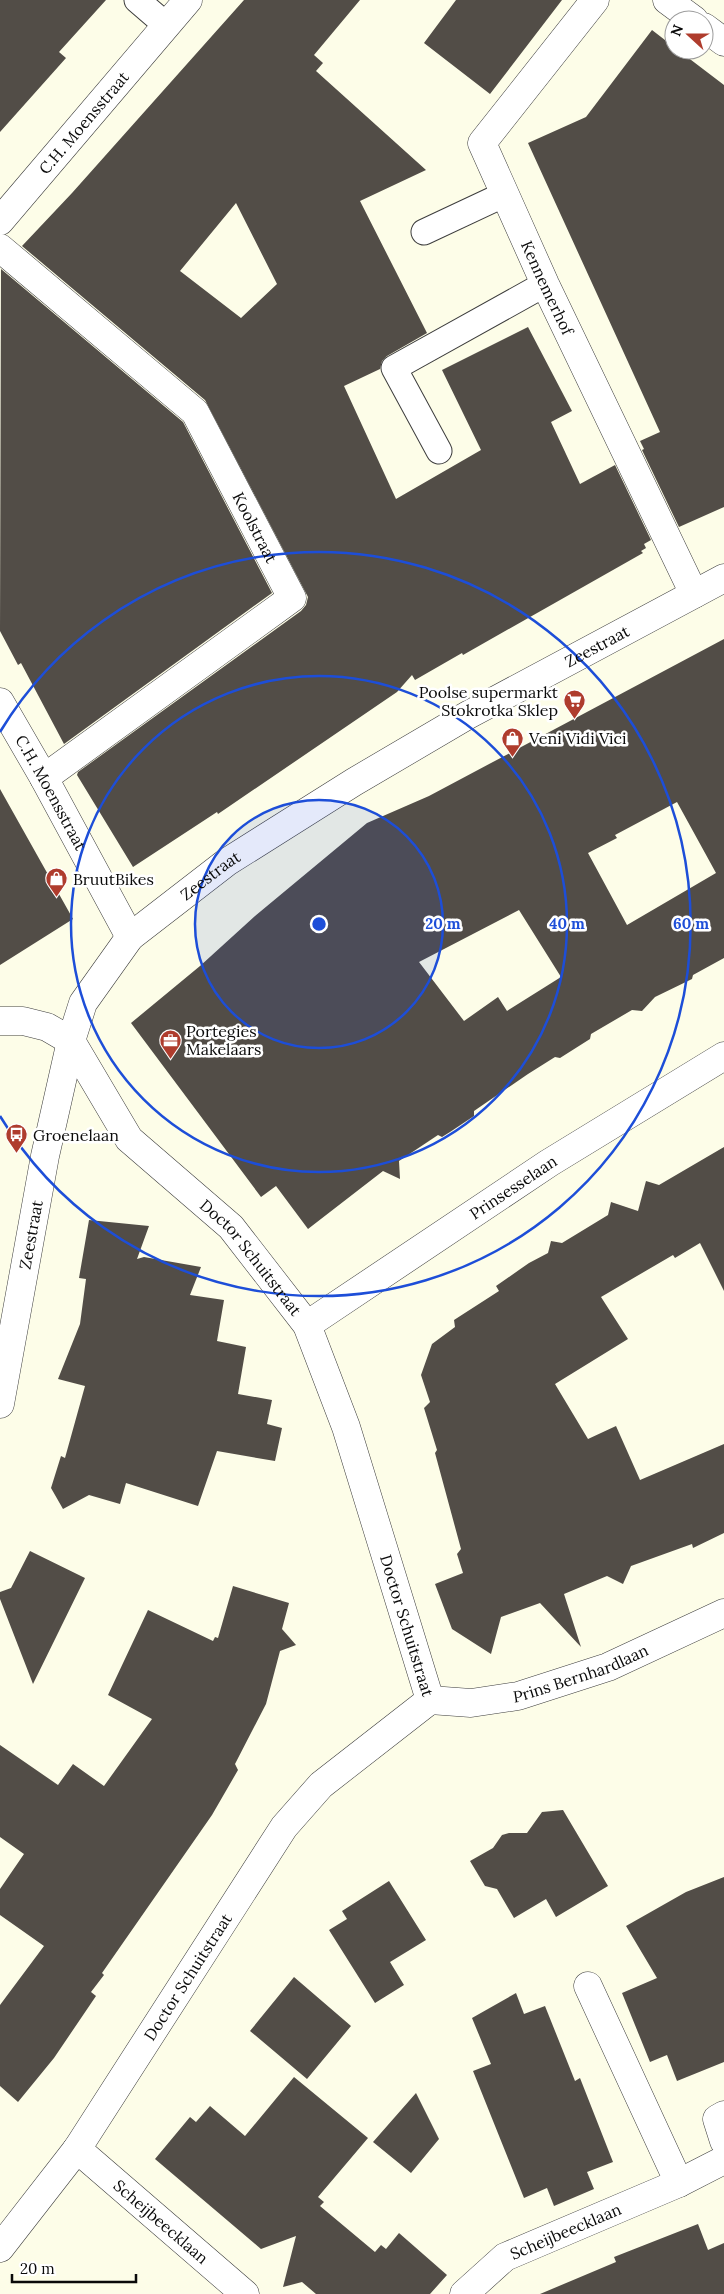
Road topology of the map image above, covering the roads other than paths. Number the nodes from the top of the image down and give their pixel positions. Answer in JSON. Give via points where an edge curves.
{"nodes":[{"id":1,"x":137,"y":0,"type":"edge"},
{"id":2,"x":188,"y":0,"type":"edge"},
{"id":3,"x":594,"y":0,"type":"edge"},
{"id":4,"x":667,"y":0,"type":"edge"},
{"id":5,"x":680,"y":10,"type":"edge"},
{"id":6,"x":166,"y":25,"type":"junction"},
{"id":7,"x":504,"y":194,"type":"junction"},
{"id":8,"x":0,"y":222,"type":"edge"},
{"id":9,"x":424,"y":232,"type":"dead end"},
{"id":10,"x":0,"y":248,"type":"edge"},
{"id":11,"x":545,"y":284,"type":"junction"},
{"id":12,"x":440,"y":451,"type":"dead end"},
{"id":13,"x":724,"y":578,"type":"edge"},
{"id":14,"x":694,"y":594,"type":"junction"},
{"id":15,"x":0,"y":702,"type":"edge"},
{"id":16,"x":44,"y":778,"type":"junction"},
{"id":17,"x":130,"y":937,"type":"junction"},
{"id":18,"x":0,"y":1021,"type":"edge"},
{"id":19,"x":71,"y":1040,"type":"junction"},
{"id":20,"x":724,"y":1056,"type":"edge"},
{"id":21,"x":307,"y":1325,"type":"junction"},
{"id":22,"x":0,"y":1404,"type":"edge"},
{"id":23,"x":724,"y":1613,"type":"edge"},
{"id":24,"x":430,"y":1700,"type":"junction"},
{"id":25,"x":588,"y":1986,"type":"dead end"},
{"id":26,"x":724,"y":2115,"type":"edge"},
{"id":27,"x":724,"y":2141,"type":"edge"},
{"id":28,"x":77,"y":2149,"type":"junction"},
{"id":29,"x":724,"y":2160,"type":"edge"},
{"id":30,"x":679,"y":2183,"type":"junction"},
{"id":31,"x":0,"y":2248,"type":"edge"},
{"id":32,"x":245,"y":2294,"type":"edge"},
{"id":33,"x":464,"y":2294,"type":"edge"}],
"edges":[{"from":1,"to":6,"type":"lane"},
{"from":2,"to":6,"type":"street","name":"C.H. Moensstraat"},
{"from":3,"to":7,"type":"street","name":"Kennemerhof","via":[[482,143]]},
{"from":4,"to":5,"type":"street"},
{"from":6,"to":8,"type":"street","name":"C.H. Moensstraat"},
{"from":7,"to":9,"type":"lane"},
{"from":7,"to":11,"type":"street","name":"Kennemerhof"},
{"from":10,"to":16,"type":"street","name":"Koolstraat","via":[[195,412],[292,598]]},
{"from":11,"to":12,"type":"lane","via":[[394,368]]},
{"from":11,"to":14,"type":"street","name":"Kennemerhof"},
{"from":13,"to":14,"type":"street","name":"Zeestraat"},
{"from":14,"to":17,"type":"street","name":"Zeestraat","via":[[468,715],[354,782],[227,862]]},
{"from":15,"to":16,"type":"street","name":"C.H. Moensstraat"},
{"from":16,"to":17,"type":"street","name":"C.H. Moensstraat"},
{"from":17,"to":19,"type":"street","name":"Zeestraat","via":[[83,1003]]},
{"from":18,"to":19,"type":"street","via":[[23,1021],[47,1027]]},
{"from":19,"to":21,"type":"street","name":"Doctor Schuitstraat","via":[[128,1139],[231,1227]]},
{"from":19,"to":22,"type":"street","name":"Zeestraat","via":[[45,1156]]},
{"from":20,"to":21,"type":"street","name":"Prinsesselaan","via":[[549,1163]]},
{"from":21,"to":24,"type":"street","name":"Doctor Schuitstraat","via":[[346,1427]]},
{"from":23,"to":24,"type":"street","name":"Prins Bernhardlaan","via":[[608,1667],[518,1696],[471,1703]]},
{"from":24,"to":28,"type":"street","name":"Doctor Schuitstraat","via":[[321,1785],[284,1827]]},
{"from":25,"to":30,"type":"street"},
{"from":26,"to":27,"type":"street","via":[[717,2119]]},
{"from":28,"to":31,"type":"street","name":"Doctor Schuitstraat"},
{"from":28,"to":32,"type":"street","name":"Scheijbeecklaan"},
{"from":29,"to":30,"type":"street","name":"Scheijbeecklaan"},
{"from":30,"to":33,"type":"street","name":"Scheijbeecklaan","via":[[505,2257]]}]}
